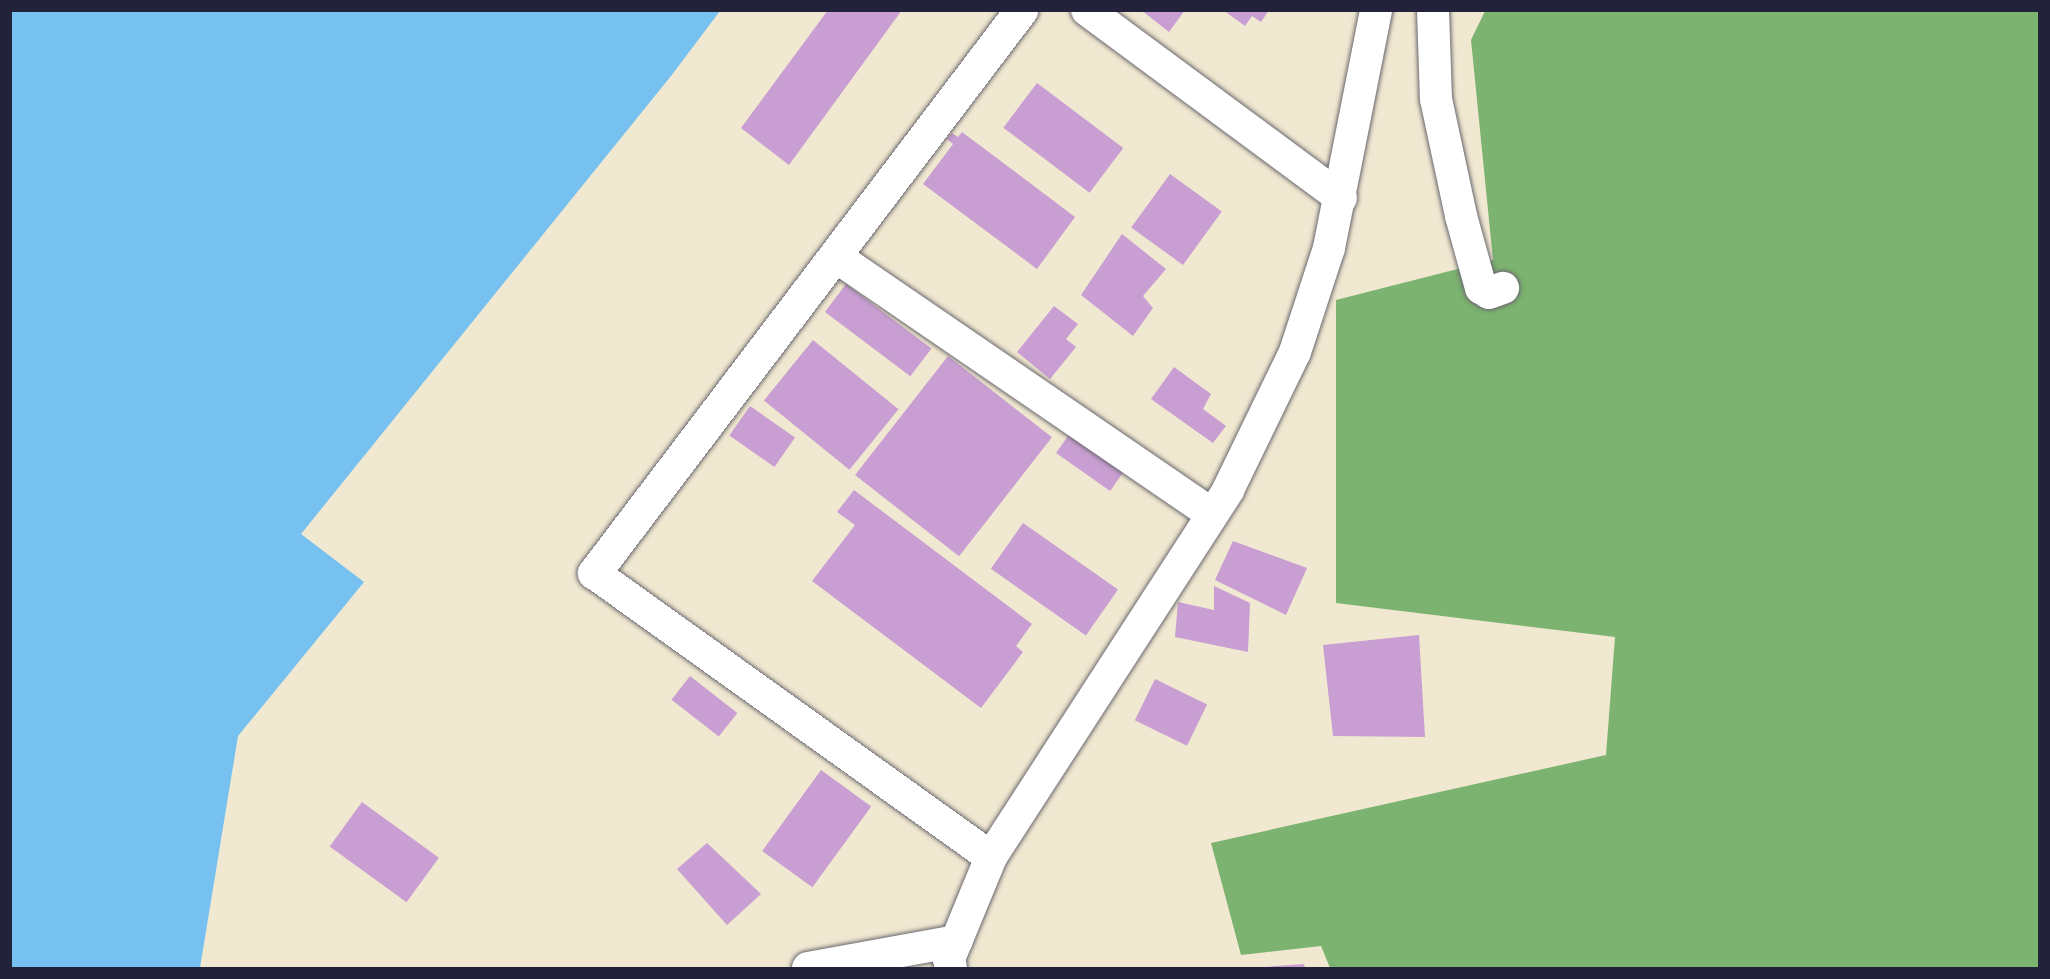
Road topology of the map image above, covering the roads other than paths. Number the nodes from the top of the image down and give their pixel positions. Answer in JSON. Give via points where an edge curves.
{"nodes":[{"id":1,"x":1021,"y":10,"type":"edge"},
{"id":2,"x":1087,"y":10,"type":"edge"},
{"id":3,"x":1376,"y":10,"type":"edge"},
{"id":4,"x":1433,"y":10,"type":"edge"},
{"id":5,"x":1341,"y":198,"type":"junction"},
{"id":6,"x":835,"y":256,"type":"junction"},
{"id":7,"x":1503,"y":288,"type":"dead end"},
{"id":8,"x":1212,"y":514,"type":"junction"},
{"id":9,"x":594,"y":573,"type":"joint"},
{"id":10,"x":991,"y":857,"type":"junction"},
{"id":11,"x":954,"y":955,"type":"edge"},
{"id":12,"x":808,"y":969,"type":"edge"}],
"edges":[{"from":1,"to":6,"type":"street"},
{"from":2,"to":5,"type":"street"},
{"from":3,"to":5,"type":"street"},
{"from":4,"to":7,"type":"street","via":[[1436,99],[1461,216],[1481,288],[1489,293]]},
{"from":5,"to":8,"type":"street","via":[[1295,352]]},
{"from":6,"to":8,"type":"street"},
{"from":6,"to":9,"type":"street"},
{"from":8,"to":10,"type":"street"},
{"from":9,"to":10,"type":"street"},
{"from":10,"to":11,"type":"street"},
{"from":11,"to":12,"type":"street"}]}
